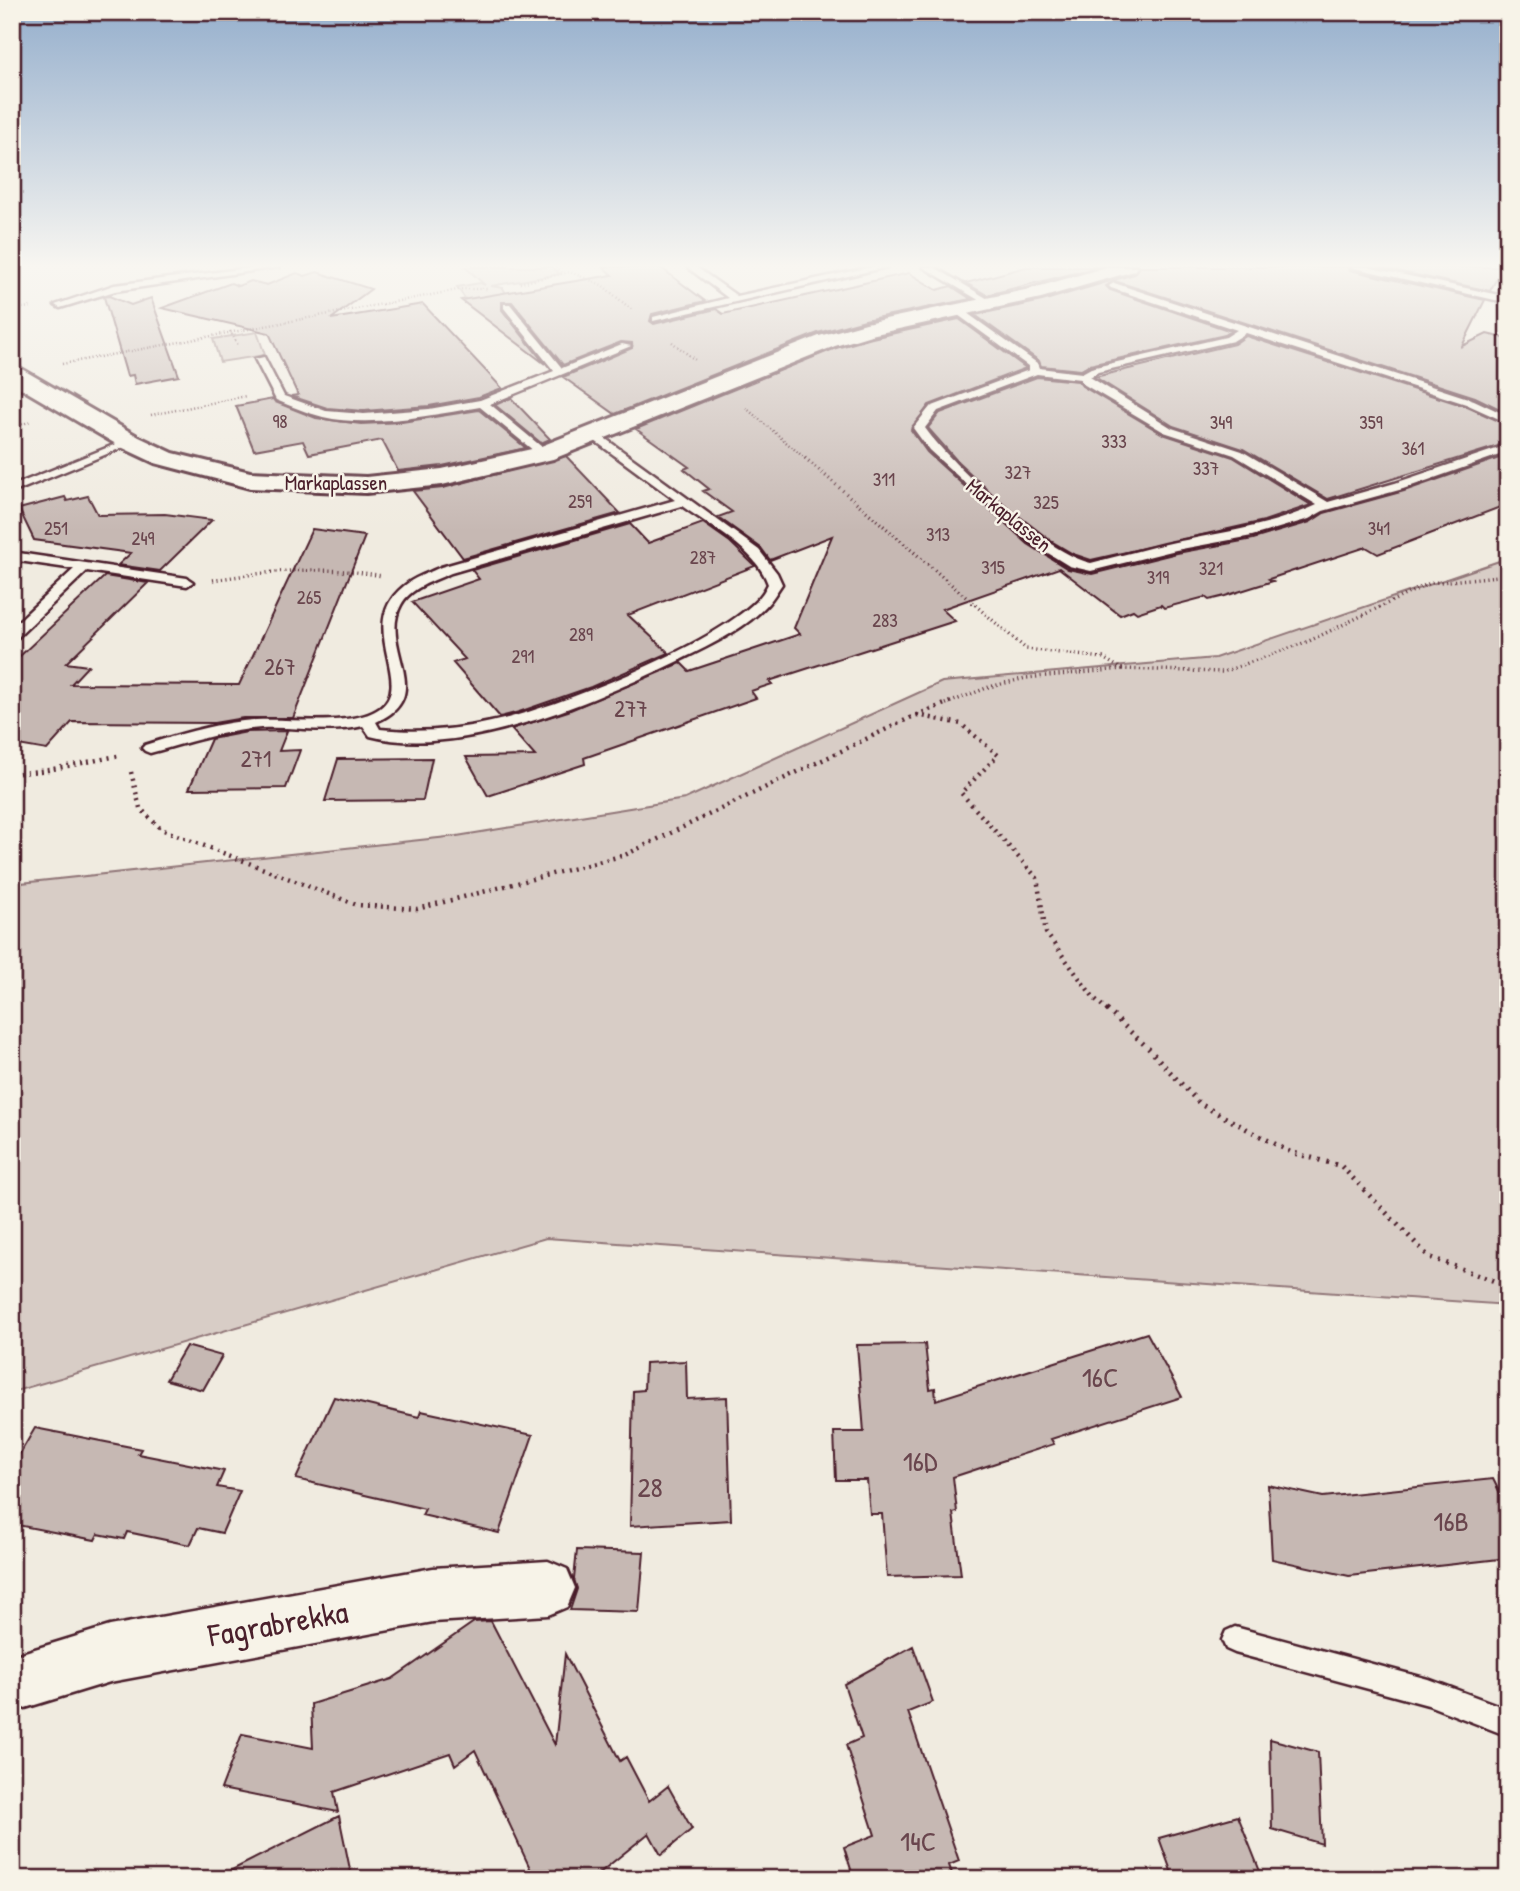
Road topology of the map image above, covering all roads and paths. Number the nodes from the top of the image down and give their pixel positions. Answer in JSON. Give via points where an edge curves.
{"nodes":[{"id":1,"x":110,"y":355,"type":"edge"},
{"id":2,"x":546,"y":355,"type":"edge"},
{"id":3,"x":601,"y":355,"type":"edge"},
{"id":4,"x":693,"y":355,"type":"edge"},
{"id":5,"x":790,"y":355,"type":"edge"},
{"id":6,"x":1020,"y":355,"type":"edge"},
{"id":7,"x":1159,"y":355,"type":"edge"},
{"id":8,"x":1326,"y":355,"type":"edge"},
{"id":9,"x":260,"y":359,"type":"dead end"},
{"id":10,"x":58,"y":365,"type":"dead end"},
{"id":11,"x":559,"y":371,"type":"junction"},
{"id":12,"x":1035,"y":371,"type":"junction"},
{"id":13,"x":12,"y":373,"type":"edge"},
{"id":14,"x":1084,"y":376,"type":"junction"},
{"id":15,"x":723,"y":381,"type":"junction"},
{"id":16,"x":274,"y":390,"type":"junction"},
{"id":17,"x":482,"y":403,"type":"junction"},
{"id":18,"x":143,"y":416,"type":"dead end"},
{"id":19,"x":1508,"y":420,"type":"edge"},
{"id":20,"x":595,"y":436,"type":"junction"},
{"id":21,"x":130,"y":442,"type":"junction"},
{"id":22,"x":1508,"y":448,"type":"edge"},
{"id":23,"x":544,"y":454,"type":"junction"},
{"id":24,"x":12,"y":490,"type":"edge"},
{"id":25,"x":685,"y":501,"type":"junction"},
{"id":26,"x":1327,"y":506,"type":"junction"},
{"id":27,"x":12,"y":556,"type":"edge"},
{"id":28,"x":84,"y":567,"type":"junction"},
{"id":29,"x":187,"y":583,"type":"joint"},
{"id":30,"x":413,"y":584,"type":"junction"},
{"id":31,"x":12,"y":635,"type":"edge"},
{"id":32,"x":1122,"y":669,"type":"dead end"},
{"id":33,"x":916,"y":715,"type":"junction"},
{"id":34,"x":368,"y":722,"type":"junction"},
{"id":35,"x":150,"y":748,"type":"dead end"},
{"id":36,"x":12,"y":774,"type":"edge"},
{"id":37,"x":1508,"y":1286,"type":"edge"},
{"id":38,"x":548,"y":1588,"type":"dead end"},
{"id":39,"x":1236,"y":1640,"type":"dead end"},
{"id":40,"x":12,"y":1685,"type":"edge"},
{"id":41,"x":1508,"y":1723,"type":"edge"}],
"edges":[{"from":1,"to":10,"type":"path"},
{"from":2,"to":11,"type":"lane"},
{"from":3,"to":11,"type":"lane"},
{"from":4,"to":15,"type":"path"},
{"from":5,"to":15,"type":"street","name":"Markaplassen"},
{"from":6,"to":12,"type":"lane"},
{"from":7,"to":14,"type":"lane","name":"Markaplassen"},
{"from":8,"to":19,"type":"lane","name":"Markaplassen","via":[[1470,402]]},
{"from":9,"to":16,"type":"lane"},
{"from":11,"to":17,"type":"lane"},
{"from":12,"to":14,"type":"lane","name":"Markaplassen"},
{"from":12,"to":26,"type":"lane","name":"Markaplassen","via":[[934,409],[919,432],[1034,539],[1074,563],[1104,565],[1248,533]]},
{"from":13,"to":21,"type":"street","name":"Markaplassen"},
{"from":14,"to":26,"type":"lane","via":[[1168,430],[1238,453]]},
{"from":15,"to":20,"type":"street","name":"Markaplassen"},
{"from":16,"to":17,"type":"lane","via":[[289,403],[325,415],[396,415]]},
{"from":16,"to":18,"type":"path"},
{"from":17,"to":23,"type":"lane"},
{"from":20,"to":23,"type":"street","name":"Markaplassen"},
{"from":20,"to":25,"type":"lane"},
{"from":21,"to":23,"type":"street","name":"Markaplassen","via":[[209,471],[294,484],[366,485],[442,477]]},
{"from":21,"to":24,"type":"lane"},
{"from":22,"to":26,"type":"lane","name":"Markaplassen"},
{"from":25,"to":30,"type":"lane","via":[[446,570]]},
{"from":25,"to":34,"type":"lane","via":[[755,553],[771,573],[774,588],[746,618],[622,680],[520,720],[462,733],[397,737],[375,733]]},
{"from":27,"to":28,"type":"lane"},
{"from":28,"to":29,"type":"lane"},
{"from":28,"to":31,"type":"lane"},
{"from":29,"to":30,"type":"path","via":[[285,570],[330,570],[363,572]]},
{"from":30,"to":34,"type":"lane","via":[[400,594],[388,618],[400,691],[390,708]]},
{"from":32,"to":33,"type":"path","via":[[1027,678]]},
{"from":33,"to":36,"type":"path","via":[[625,855],[417,909],[358,905],[162,829],[140,808],[126,754]]},
{"from":33,"to":37,"type":"path","via":[[961,724],[998,755],[961,793],[1037,878],[1046,933],[1094,998],[1200,1104],[1290,1152],[1341,1167],[1429,1257]]},
{"from":34,"to":35,"type":"lane","via":[[232,727]]},
{"from":38,"to":40,"type":"street","name":"Fagrabrekka","via":[[433,1595],[305,1618],[110,1654]]},
{"from":39,"to":41,"type":"lane","via":[[1428,1692]]}]}
